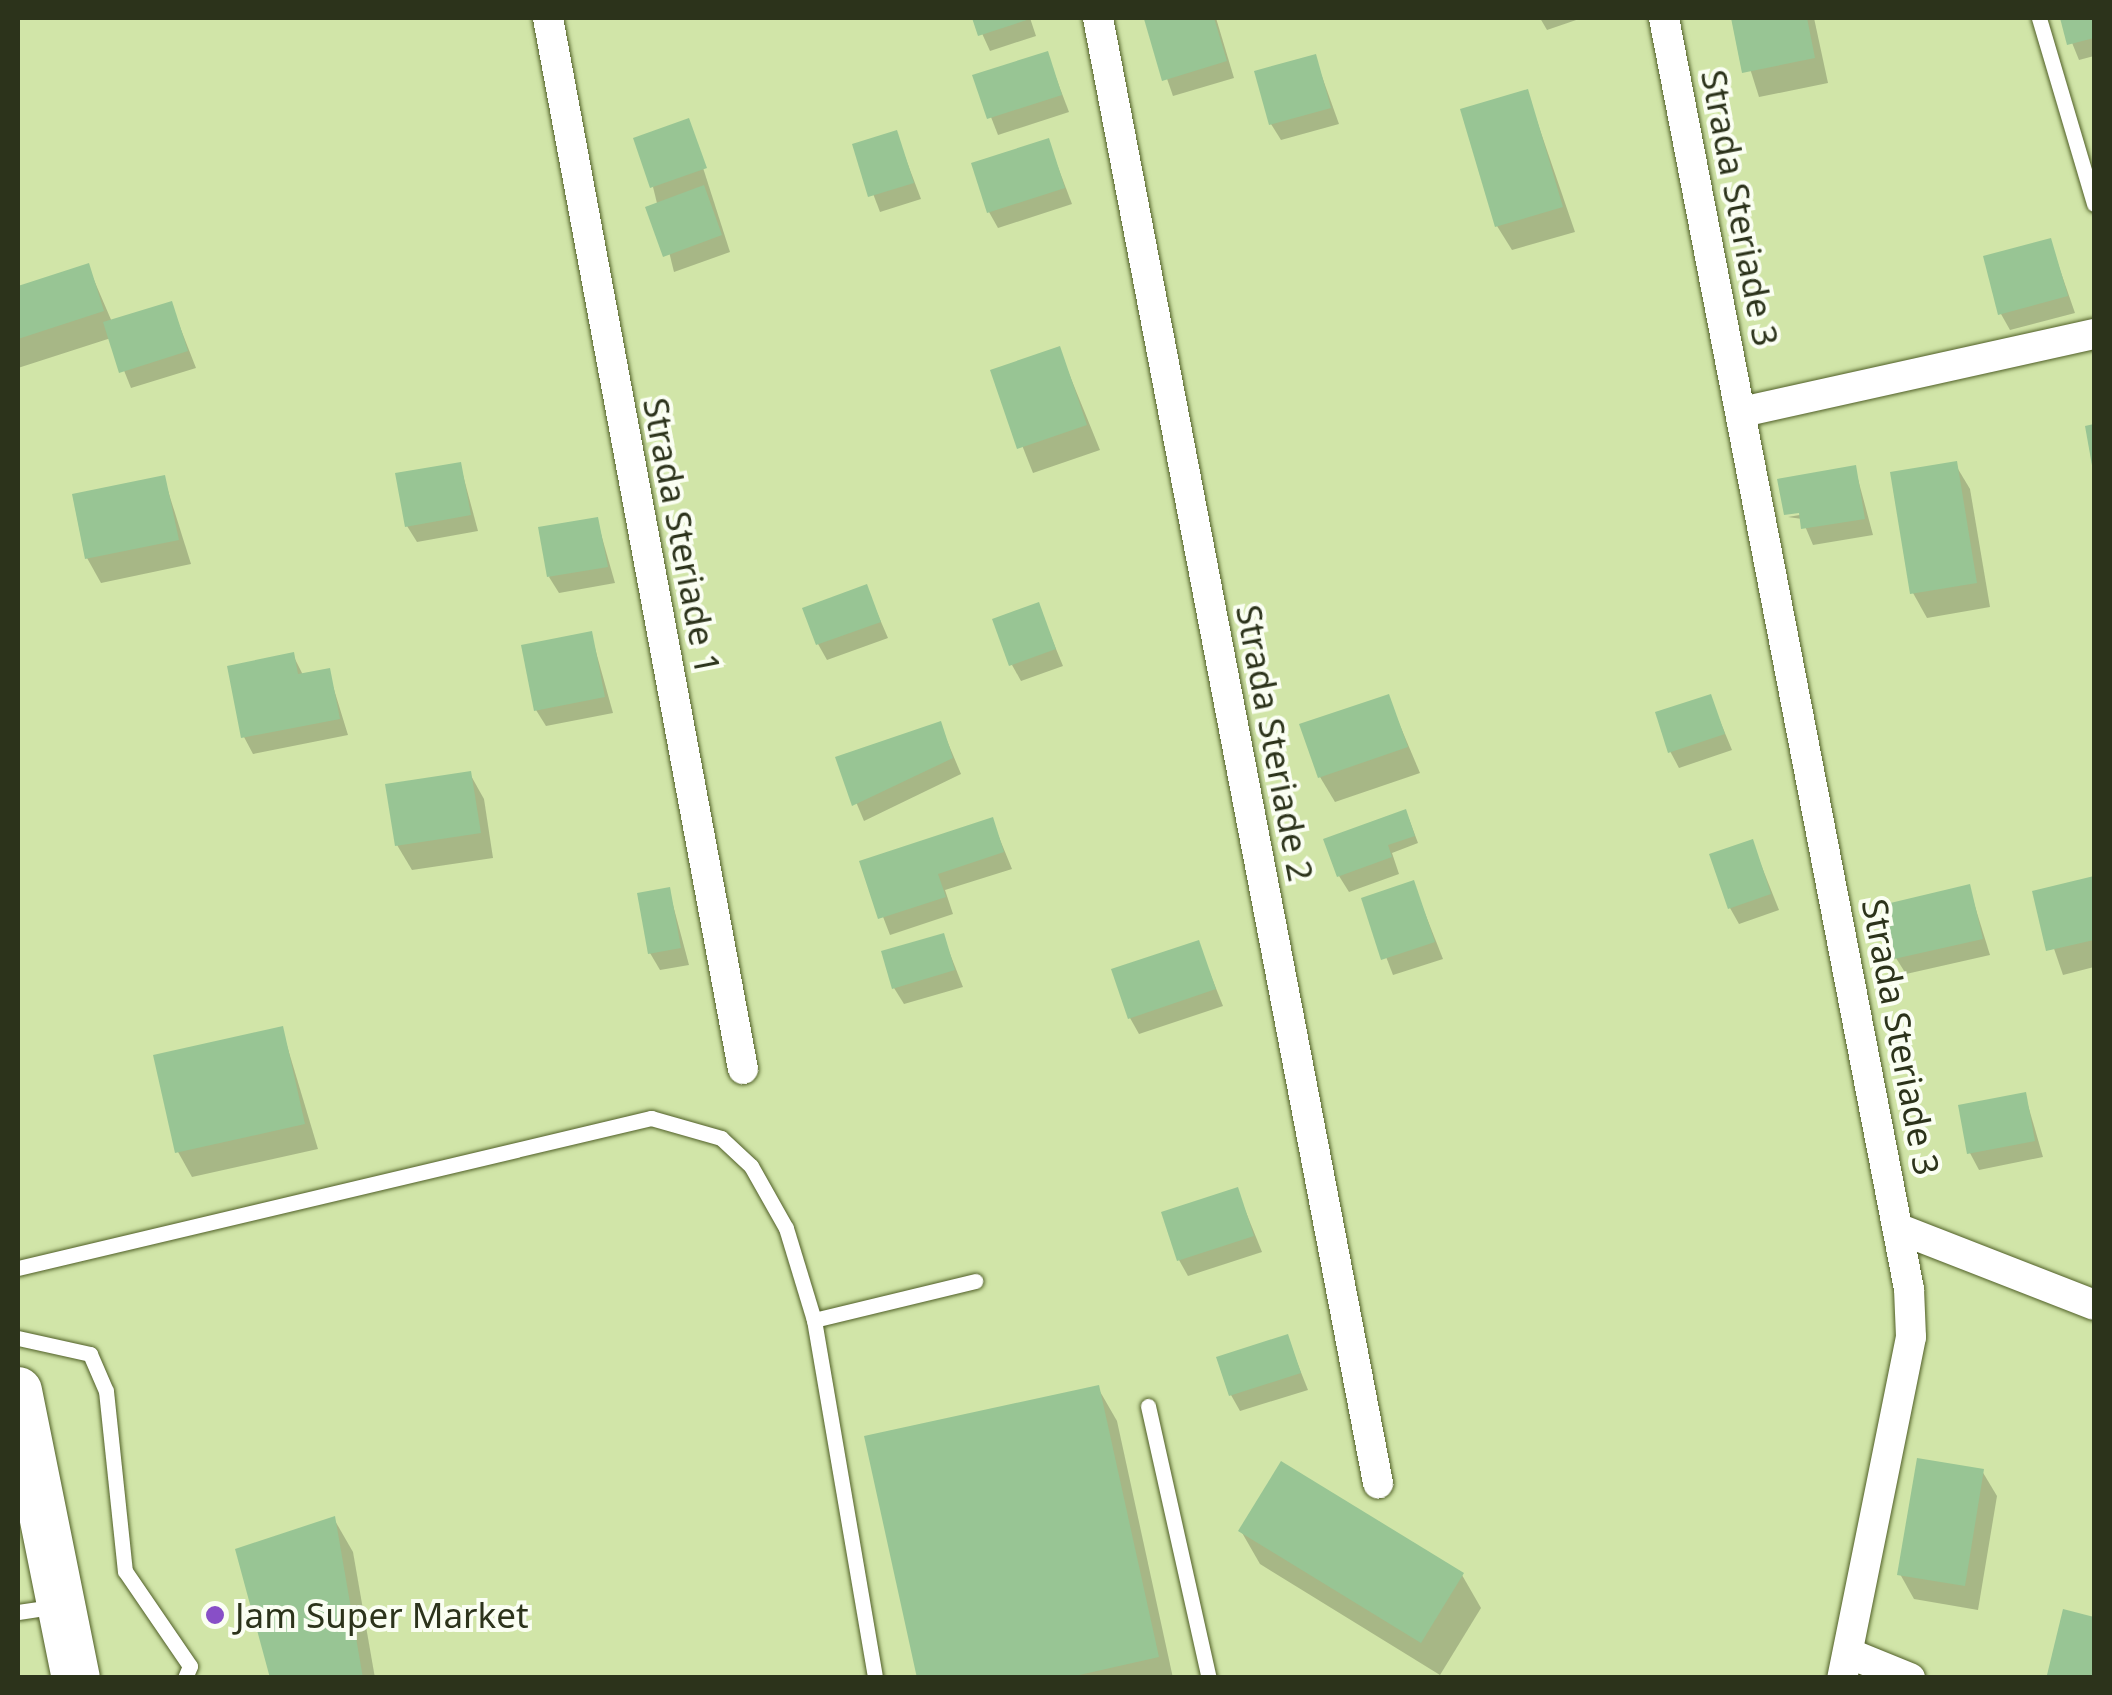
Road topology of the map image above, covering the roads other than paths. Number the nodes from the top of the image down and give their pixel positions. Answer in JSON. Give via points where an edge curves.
{"nodes":[{"id":1,"x":548,"y":18,"type":"edge"},
{"id":2,"x":1098,"y":18,"type":"edge"},
{"id":3,"x":1664,"y":18,"type":"edge"},
{"id":4,"x":2039,"y":18,"type":"edge"},
{"id":5,"x":2094,"y":204,"type":"edge"},
{"id":6,"x":2094,"y":334,"type":"edge"},
{"id":7,"x":1742,"y":412,"type":"junction"},
{"id":8,"x":743,"y":1069,"type":"dead end"},
{"id":9,"x":1902,"y":1230,"type":"junction"},
{"id":10,"x":18,"y":1268,"type":"edge"},
{"id":11,"x":975,"y":1281,"type":"dead end"},
{"id":12,"x":2094,"y":1305,"type":"edge"},
{"id":13,"x":814,"y":1320,"type":"junction"},
{"id":14,"x":18,"y":1338,"type":"edge"},
{"id":15,"x":18,"y":1391,"type":"edge"},
{"id":16,"x":1148,"y":1406,"type":"dead end"},
{"id":17,"x":1378,"y":1483,"type":"dead end"},
{"id":18,"x":40,"y":1609,"type":"edge"},
{"id":19,"x":1845,"y":1665,"type":"edge"},
{"id":20,"x":187,"y":1672,"type":"edge"},
{"id":21,"x":76,"y":1678,"type":"edge"},
{"id":22,"x":206,"y":1678,"type":"edge"},
{"id":23,"x":875,"y":1678,"type":"edge"},
{"id":24,"x":1208,"y":1678,"type":"edge"},
{"id":25,"x":1910,"y":1678,"type":"edge"}],
"edges":[{"from":1,"to":8,"type":"street","name":"Strada Steriade 1"},
{"from":2,"to":17,"type":"street","name":"Strada Steriade 2"},
{"from":3,"to":7,"type":"street","name":"Strada Steriade 3"},
{"from":4,"to":5,"type":"lane"},
{"from":6,"to":7,"type":"street"},
{"from":7,"to":9,"type":"street","name":"Strada Steriade 3"},
{"from":9,"to":12,"type":"street"},
{"from":9,"to":19,"type":"street","name":"Strada Steriade 3","via":[[1911,1337]]},
{"from":10,"to":13,"type":"lane","via":[[651,1118],[722,1138],[751,1166],[786,1228]]},
{"from":11,"to":13,"type":"lane"},
{"from":13,"to":23,"type":"lane"},
{"from":14,"to":20,"type":"lane","via":[[90,1354],[106,1391],[125,1571]]},
{"from":15,"to":18,"type":"main road"},
{"from":16,"to":24,"type":"lane"},
{"from":18,"to":21,"type":"main road"},
{"from":19,"to":25,"type":"street"},
{"from":20,"to":22,"type":"lane"}]}
